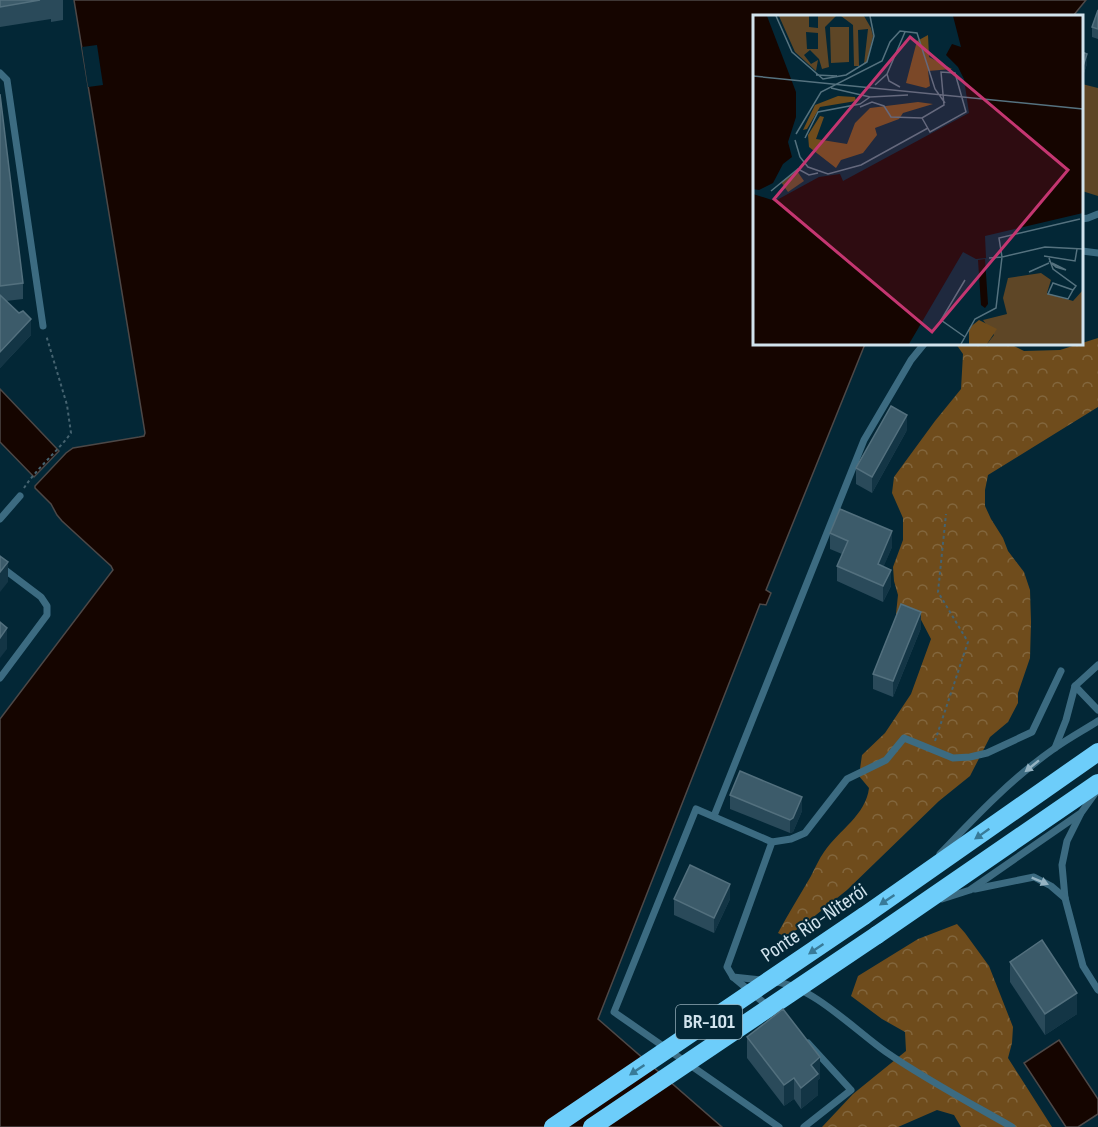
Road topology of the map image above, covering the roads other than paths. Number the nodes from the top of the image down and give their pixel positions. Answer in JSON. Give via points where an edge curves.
{"nodes":[{"id":1,"x":0,"y":73,"type":"edge"},
{"id":2,"x":1098,"y":214,"type":"edge"},
{"id":3,"x":1083,"y":219,"type":"edge"},
{"id":4,"x":1083,"y":251,"type":"edge"},
{"id":5,"x":1098,"y":253,"type":"edge"},
{"id":6,"x":43,"y":326,"type":"road end"},
{"id":7,"x":923,"y":345,"type":"edge"},
{"id":8,"x":20,"y":496,"type":"dead end"},
{"id":9,"x":0,"y":519,"type":"edge"},
{"id":10,"x":0,"y":566,"type":"edge"},
{"id":11,"x":1098,"y":665,"type":"edge"},
{"id":12,"x":1061,"y":670,"type":"dead end"},
{"id":13,"x":0,"y":678,"type":"edge"},
{"id":14,"x":1075,"y":686,"type":"junction"},
{"id":15,"x":1098,"y":710,"type":"edge"},
{"id":16,"x":1098,"y":721,"type":"edge"},
{"id":17,"x":1055,"y":748,"type":"junction"},
{"id":18,"x":1098,"y":752,"type":"edge"},
{"id":19,"x":1098,"y":783,"type":"edge"},
{"id":20,"x":1098,"y":790,"type":"edge"},
{"id":21,"x":1081,"y":813,"type":"junction"},
{"id":22,"x":714,"y":816,"type":"junction"},
{"id":23,"x":772,"y":842,"type":"junction"},
{"id":24,"x":910,"y":885,"type":"junction"},
{"id":25,"x":970,"y":890,"type":"junction"},
{"id":26,"x":1065,"y":898,"type":"junction"},
{"id":27,"x":922,"y":905,"type":"junction"},
{"id":28,"x":733,"y":977,"type":"junction"},
{"id":29,"x":1098,"y":990,"type":"edge"},
{"id":30,"x":776,"y":1012,"type":"edge"},
{"id":31,"x":801,"y":1034,"type":"edge"},
{"id":32,"x":553,"y":1127,"type":"edge"},
{"id":33,"x":592,"y":1127,"type":"edge"},
{"id":34,"x":779,"y":1127,"type":"edge"},
{"id":35,"x":804,"y":1127,"type":"edge"},
{"id":36,"x":1012,"y":1127,"type":"edge"}],
"edges":[{"from":1,"to":6,"type":"lane","via":[[7,80]]},
{"from":2,"to":3,"type":"lane"},
{"from":4,"to":5,"type":"lane"},
{"from":7,"to":22,"type":"lane","via":[[864,440]]},
{"from":8,"to":9,"type":"lane"},
{"from":10,"to":13,"type":"lane","via":[[41,597],[47,615]]},
{"from":11,"to":14,"type":"lane"},
{"from":12,"to":23,"type":"lane","via":[[1032,732],[987,753],[953,758],[904,738],[886,760],[847,779],[805,833]]},
{"from":14,"to":15,"type":"lane"},
{"from":14,"to":17,"type":"lane"},
{"from":16,"to":17,"type":"lane"},
{"from":17,"to":24,"type":"lane","one_way":true,"via":[[992,801]]},
{"from":18,"to":24,"type":"highway","name":"Ponte Rio-Niterói","number":"BR-101","one_way":true},
{"from":19,"to":27,"type":"highway","number":"BR-101"},
{"from":20,"to":21,"type":"lane"},
{"from":21,"to":25,"type":"lane"},
{"from":21,"to":26,"type":"lane","via":[[1067,841],[1062,865]]},
{"from":22,"to":23,"type":"lane"},
{"from":22,"to":34,"type":"lane","via":[[696,810],[614,1012]]},
{"from":23,"to":28,"type":"lane","via":[[727,967]]},
{"from":24,"to":32,"type":"highway","name":"Ponte Rio-Niterói","number":"BR-101","one_way":true,"bridge":true},
{"from":25,"to":26,"type":"lane","one_way":true,"via":[[1034,877]]},
{"from":25,"to":27,"type":"lane"},
{"from":26,"to":29,"type":"lane","via":[[1083,966]]},
{"from":27,"to":33,"type":"highway","number":"BR-101","bridge":true},
{"from":28,"to":30,"type":"lane"},
{"from":28,"to":36,"type":"lane","via":[[784,982],[819,1000],[887,1052]]},
{"from":31,"to":35,"type":"lane","via":[[851,1090]]}]}
